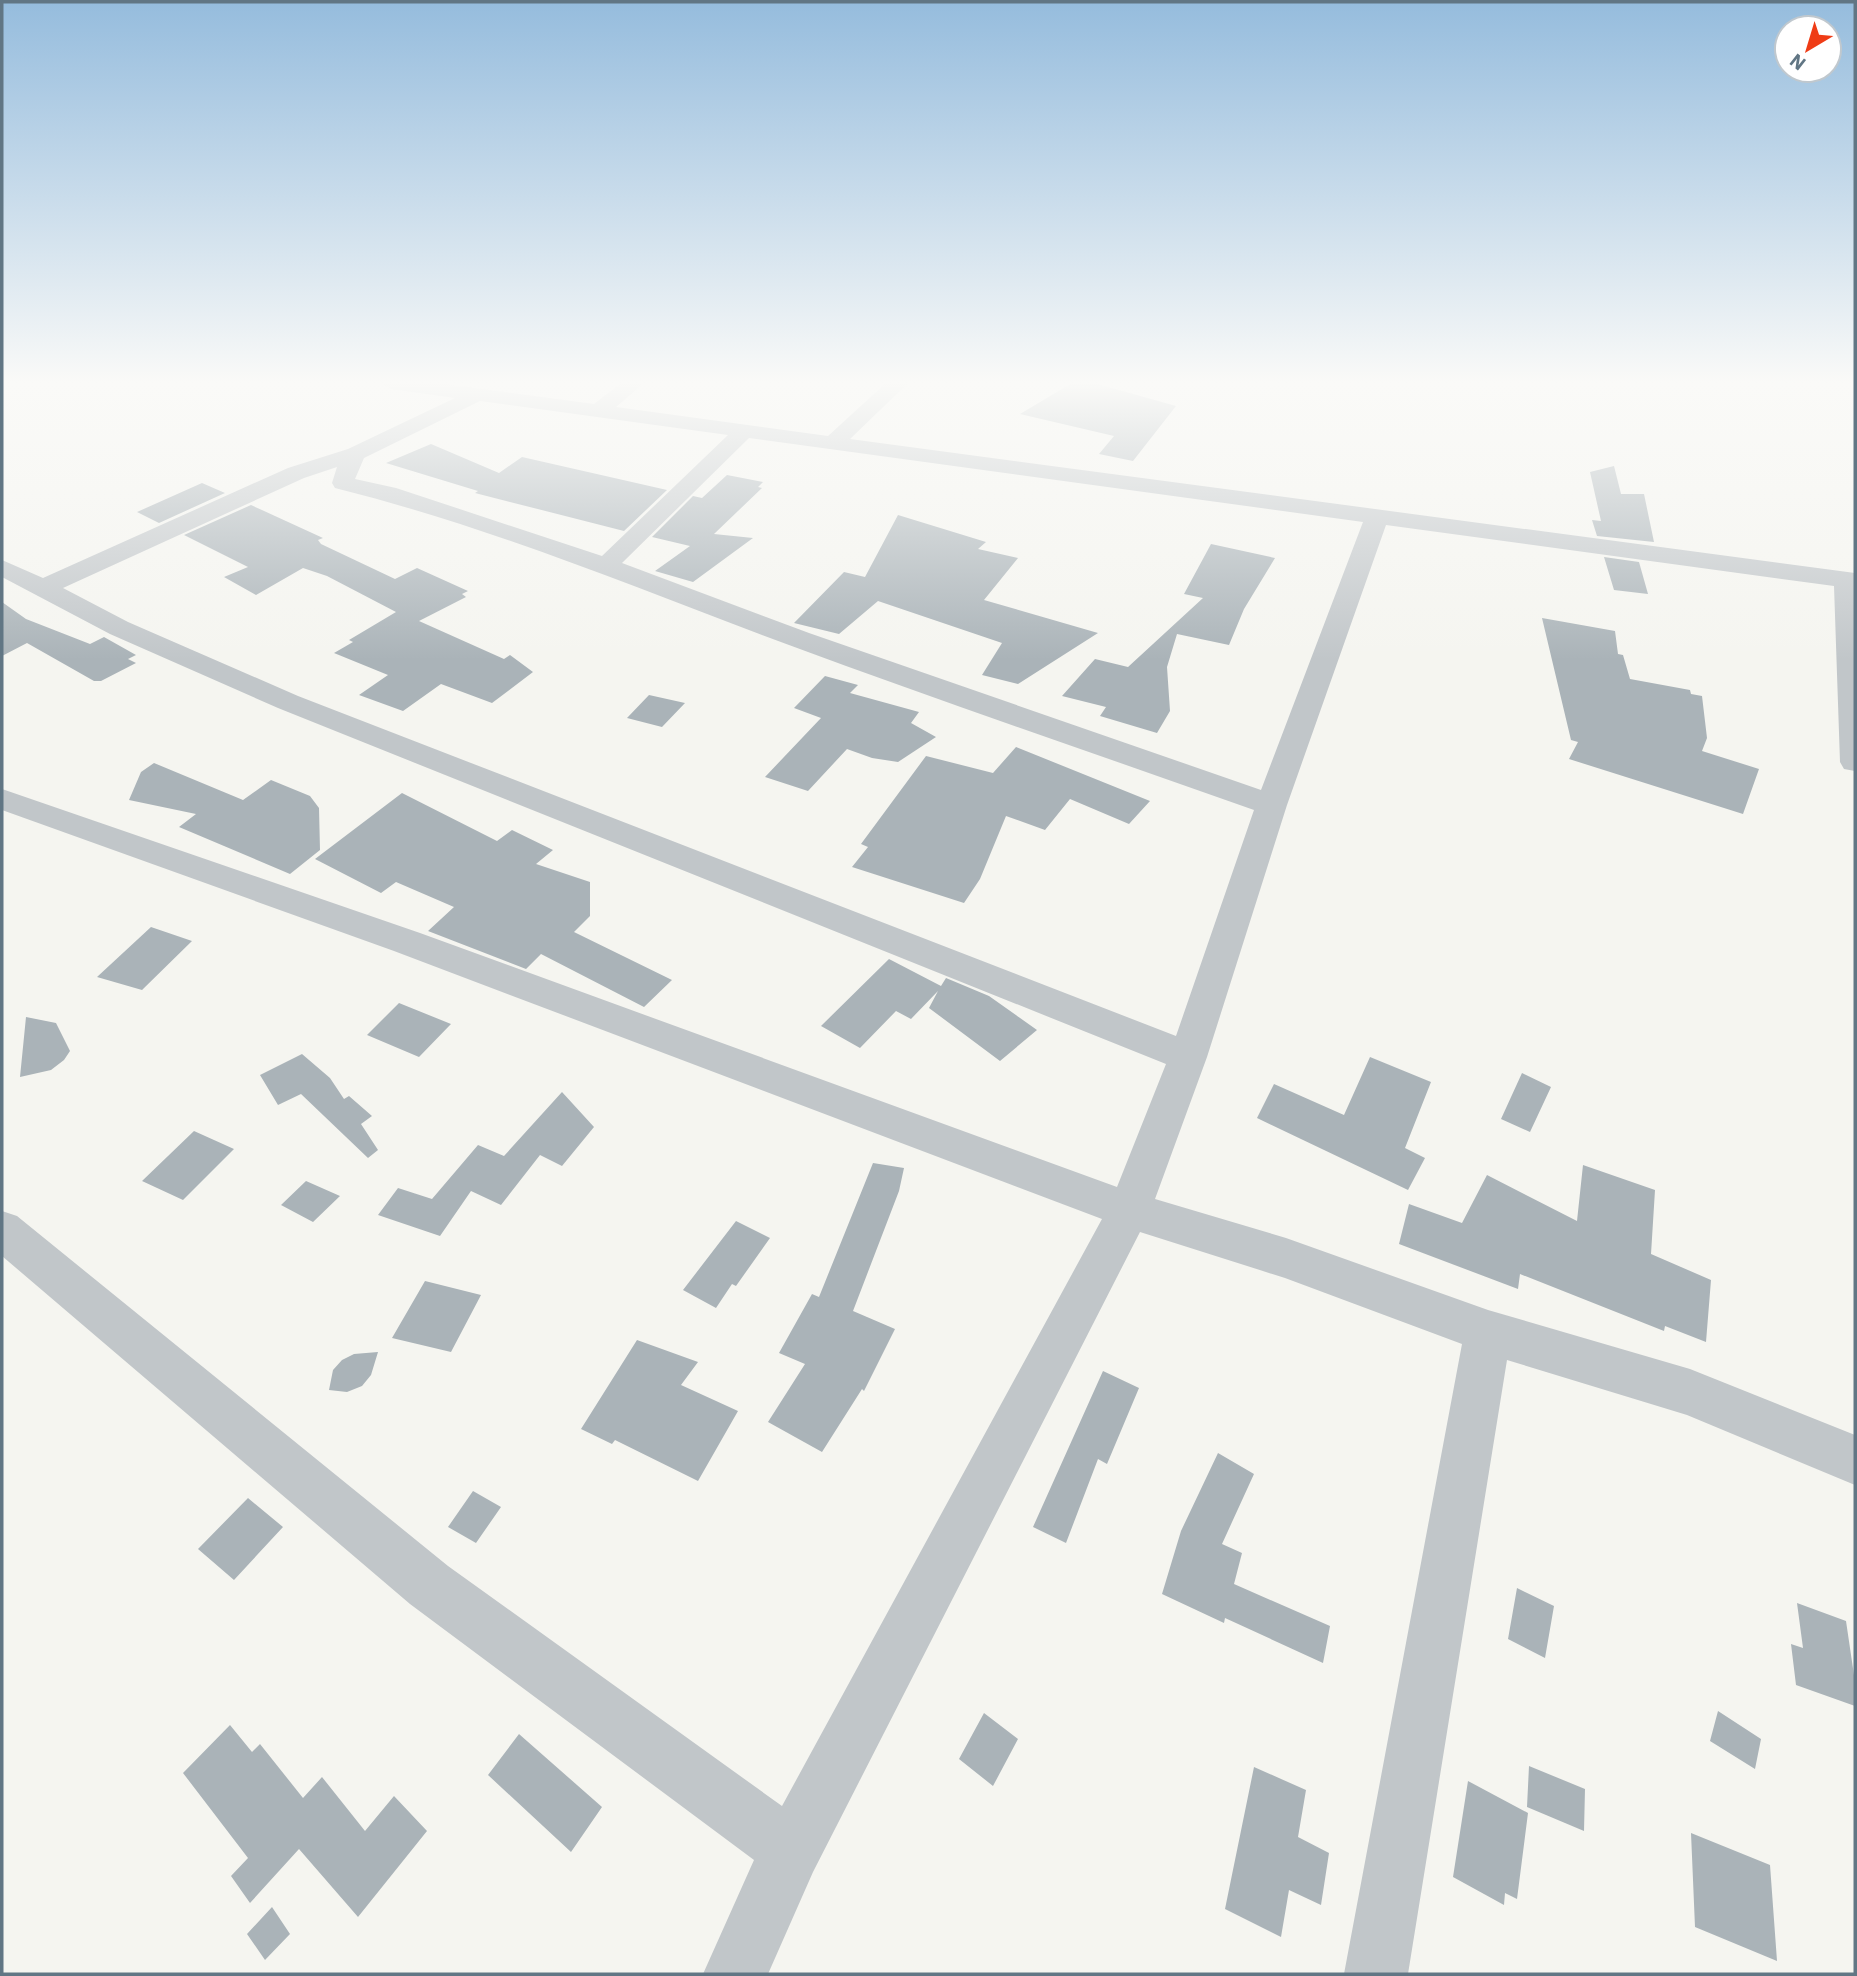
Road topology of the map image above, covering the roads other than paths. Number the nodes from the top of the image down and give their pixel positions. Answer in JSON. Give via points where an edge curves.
{"nodes":[{"id":1,"x":293,"y":475,"type":"edge"},
{"id":2,"x":344,"y":475,"type":"edge"},
{"id":3,"x":699,"y":475,"type":"edge"},
{"id":4,"x":1068,"y":475,"type":"edge"},
{"id":5,"x":282,"y":480,"type":"junction"},
{"id":6,"x":346,"y":486,"type":"junction"},
{"id":7,"x":1377,"y":516,"type":"junction"},
{"id":8,"x":604,"y":567,"type":"junction"},
{"id":9,"x":3,"y":568,"type":"edge"},
{"id":10,"x":1851,"y":581,"type":"edge"},
{"id":11,"x":43,"y":589,"type":"junction"},
{"id":12,"x":1854,"y":693,"type":"edge"},
{"id":13,"x":1855,"y":762,"type":"edge"},
{"id":14,"x":2,"y":799,"type":"edge"},
{"id":15,"x":1271,"y":805,"type":"junction"},
{"id":16,"x":1188,"y":1057,"type":"junction"},
{"id":17,"x":1129,"y":1210,"type":"junction"},
{"id":18,"x":2,"y":1230,"type":"edge"},
{"id":19,"x":1488,"y":1332,"type":"junction"},
{"id":20,"x":1855,"y":1460,"type":"edge"},
{"id":21,"x":791,"y":1850,"type":"junction"},
{"id":22,"x":735,"y":1974,"type":"edge"},
{"id":23,"x":1376,"y":1974,"type":"edge"}],
"edges":[{"from":1,"to":5,"type":"street"},
{"from":2,"to":6,"type":"street"},
{"from":3,"to":8,"type":"street"},
{"from":4,"to":7,"type":"street"},
{"from":5,"to":6,"type":"street","via":[[319,489]]},
{"from":5,"to":11,"type":"street"},
{"from":6,"to":8,"type":"street","via":[[388,493]]},
{"from":7,"to":10,"type":"street"},
{"from":7,"to":15,"type":"street"},
{"from":8,"to":15,"type":"street"},
{"from":9,"to":11,"type":"street"},
{"from":10,"to":12,"type":"street"},
{"from":11,"to":16,"type":"street","via":[[119,628],[288,702]]},
{"from":12,"to":13,"type":"street"},
{"from":14,"to":17,"type":"street","via":[[407,942]]},
{"from":15,"to":16,"type":"street"},
{"from":16,"to":17,"type":"street"},
{"from":17,"to":19,"type":"street","via":[[1286,1258]]},
{"from":17,"to":21,"type":"street"},
{"from":18,"to":21,"type":"street","via":[[429,1585]]},
{"from":19,"to":20,"type":"street","via":[[1690,1392]]},
{"from":19,"to":23,"type":"street"},
{"from":21,"to":22,"type":"street"}]}
